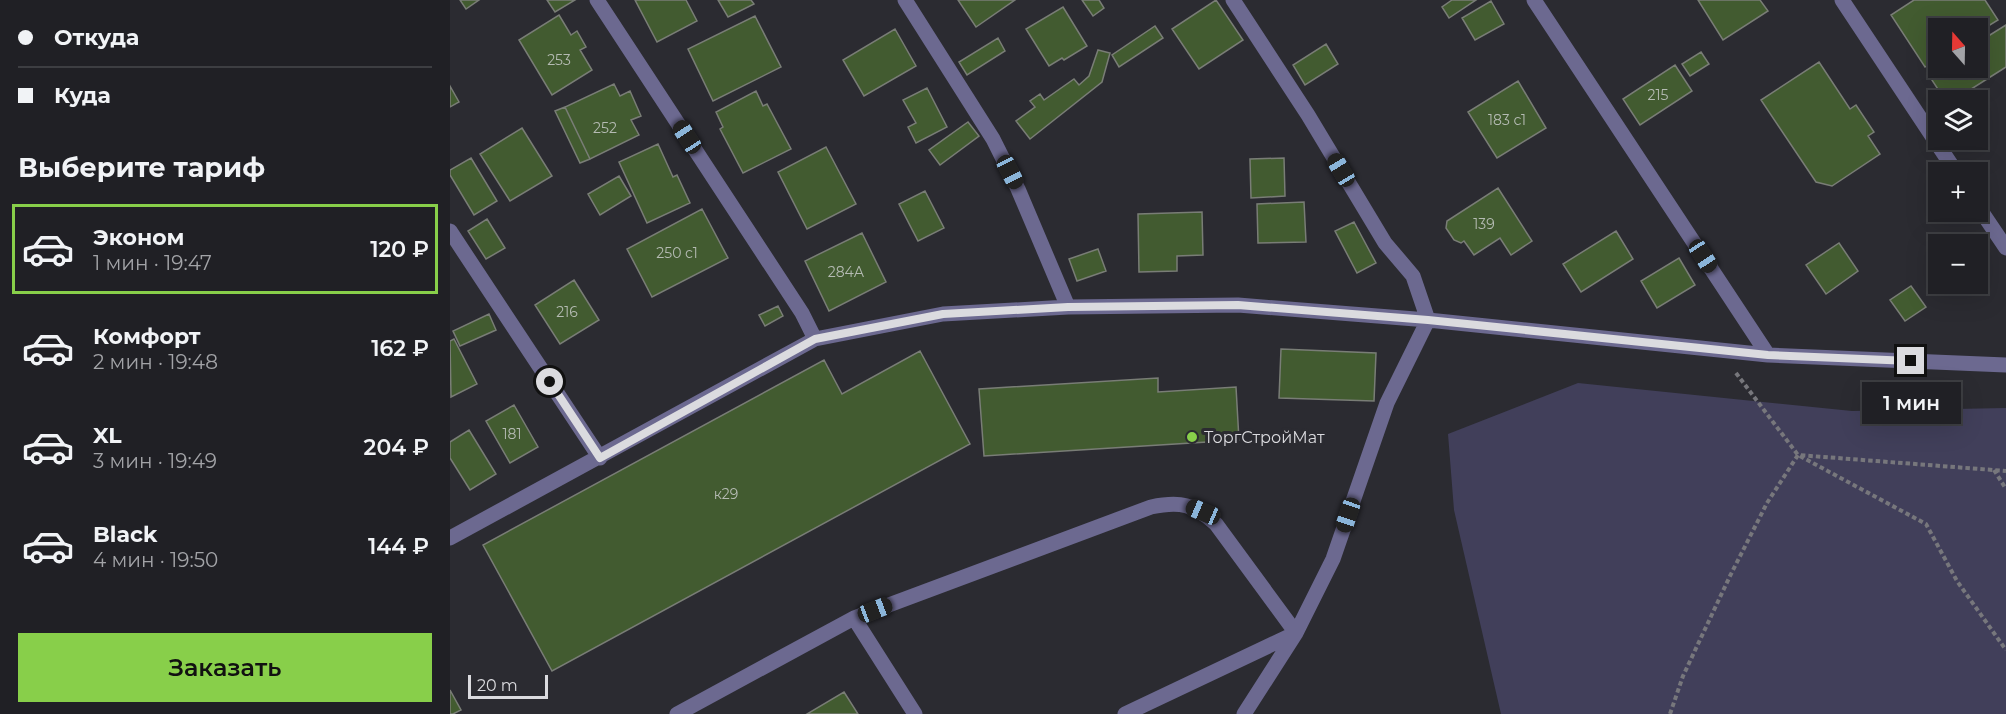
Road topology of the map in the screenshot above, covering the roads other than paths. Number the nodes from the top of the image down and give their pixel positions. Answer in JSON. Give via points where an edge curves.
{"nodes":[{"id":1,"x":597,"y":0,"type":"edge"},
{"id":2,"x":905,"y":0,"type":"edge"},
{"id":3,"x":1233,"y":0,"type":"edge"},
{"id":4,"x":1534,"y":0,"type":"edge"},
{"id":5,"x":1842,"y":0,"type":"edge"},
{"id":6,"x":1949,"y":162,"type":"edge"},
{"id":7,"x":1988,"y":221,"type":"edge"},
{"id":8,"x":450,"y":231,"type":"edge"},
{"id":9,"x":2006,"y":248,"type":"edge"},
{"id":10,"x":1068,"y":307,"type":"junction"},
{"id":11,"x":1428,"y":320,"type":"junction"},
{"id":12,"x":815,"y":339,"type":"junction"},
{"id":13,"x":1768,"y":355,"type":"junction"},
{"id":14,"x":2006,"y":365,"type":"edge"},
{"id":15,"x":600,"y":458,"type":"junction"},
{"id":16,"x":450,"y":538,"type":"edge"},
{"id":17,"x":854,"y":618,"type":"junction"},
{"id":18,"x":1296,"y":633,"type":"junction"},
{"id":19,"x":677,"y":714,"type":"edge"},
{"id":20,"x":915,"y":714,"type":"edge"},
{"id":21,"x":1125,"y":714,"type":"edge"},
{"id":22,"x":1244,"y":714,"type":"edge"}],
"edges":[{"from":1,"to":12,"type":"lane","via":[[802,313]]},
{"from":2,"to":10,"type":"lane","via":[[993,139]]},
{"from":3,"to":11,"type":"lane","via":[[1385,243],[1413,276]]},
{"from":4,"to":13,"type":"lane"},
{"from":5,"to":6,"type":"lane"},
{"from":7,"to":9,"type":"lane"},
{"from":8,"to":15,"type":"lane"},
{"from":10,"to":11,"type":"lane","via":[[1238,305]]},
{"from":10,"to":12,"type":"lane","via":[[943,314]]},
{"from":11,"to":13,"type":"lane"},
{"from":11,"to":18,"type":"lane","via":[[1387,403],[1333,559]]},
{"from":12,"to":15,"type":"lane"},
{"from":13,"to":14,"type":"lane"},
{"from":15,"to":16,"type":"lane"},
{"from":17,"to":18,"type":"lane","via":[[1168,503],[1203,512],[1216,524]]},
{"from":17,"to":19,"type":"lane"},
{"from":17,"to":20,"type":"lane"},
{"from":18,"to":21,"type":"lane"},
{"from":18,"to":22,"type":"lane"}]}
